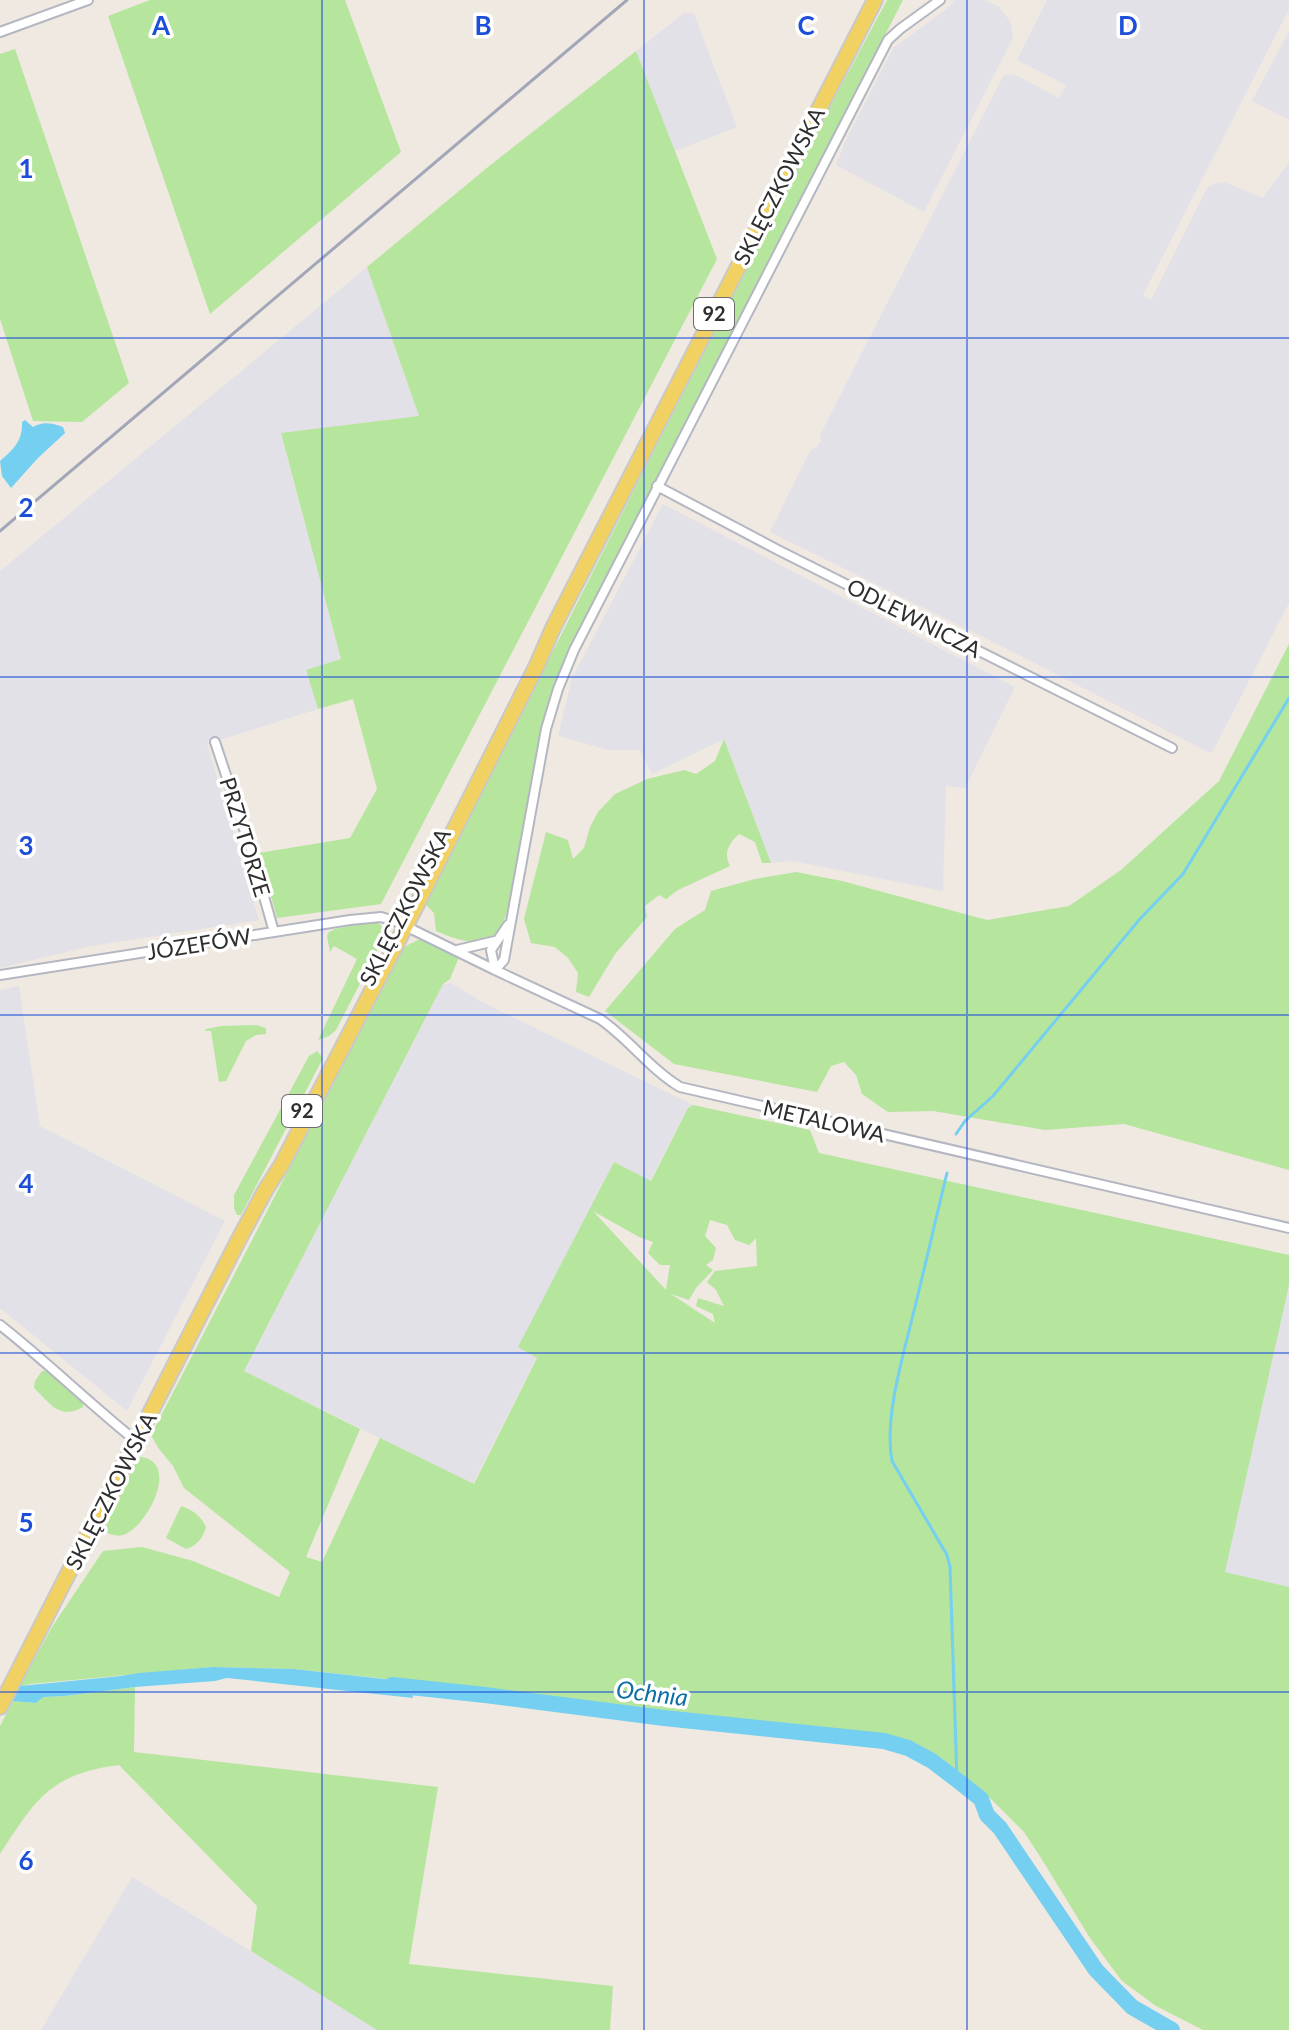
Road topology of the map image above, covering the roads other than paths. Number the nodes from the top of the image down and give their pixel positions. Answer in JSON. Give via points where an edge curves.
{"nodes":[{"id":1,"x":88,"y":0,"type":"edge"},
{"id":2,"x":875,"y":0,"type":"edge"},
{"id":3,"x":940,"y":0,"type":"edge"},
{"id":4,"x":0,"y":32,"type":"edge"},
{"id":5,"x":657,"y":486,"type":"junction"},
{"id":6,"x":215,"y":742,"type":"dead end"},
{"id":7,"x":1172,"y":748,"type":"dead end"},
{"id":8,"x":510,"y":922,"type":"junction"},
{"id":9,"x":402,"y":924,"type":"junction"},
{"id":10,"x":274,"y":932,"type":"junction"},
{"id":11,"x":495,"y":941,"type":"junction"},
{"id":12,"x":455,"y":950,"type":"junction"},
{"id":13,"x":495,"y":970,"type":"junction"},
{"id":14,"x":0,"y":975,"type":"edge"},
{"id":15,"x":1289,"y":1228,"type":"edge"},
{"id":16,"x":0,"y":1325,"type":"edge"},
{"id":17,"x":136,"y":1441,"type":"junction"},
{"id":18,"x":0,"y":1707,"type":"edge"}],
"edges":[{"from":1,"to":4,"type":"street"},
{"from":2,"to":9,"type":"main road","name":"SKLĘCZKOWSKA","number":"92","via":[[531,663]]},
{"from":3,"to":5,"type":"street","via":[[888,40]]},
{"from":5,"to":7,"type":"street","name":"ODLEWNICZA"},
{"from":5,"to":8,"type":"street","via":[[558,689]]},
{"from":6,"to":10,"type":"street","name":"PRZYTORZE"},
{"from":8,"to":11,"type":"street"},
{"from":8,"to":13,"type":"street","via":[[504,960]]},
{"from":9,"to":10,"type":"street","name":"JÓZEFÓW","via":[[381,917]]},
{"from":9,"to":12,"type":"street","name":"METALOWA"},
{"from":9,"to":17,"type":"main road","name":"SKLĘCZKOWSKA","number":"92"},
{"from":10,"to":14,"type":"street","name":"JÓZEFÓW"},
{"from":11,"to":12,"type":"street"},
{"from":11,"to":13,"type":"street"},
{"from":12,"to":13,"type":"street","name":"METALOWA"},
{"from":13,"to":15,"type":"street","name":"METALOWA","via":[[600,1019],[680,1087]]},
{"from":16,"to":17,"type":"street"},
{"from":17,"to":18,"type":"main road","name":"SKLĘCZKOWSKA","number":"92"}]}
